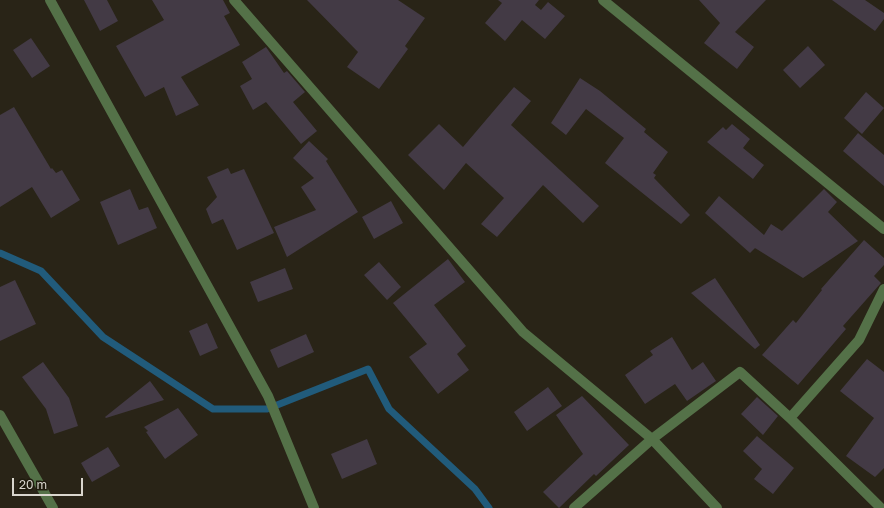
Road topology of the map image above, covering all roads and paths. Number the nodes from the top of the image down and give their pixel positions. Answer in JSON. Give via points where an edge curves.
{"nodes":[{"id":1,"x":50,"y":0,"type":"edge"},
{"id":2,"x":234,"y":0,"type":"edge"},
{"id":3,"x":603,"y":0,"type":"edge"},
{"id":4,"x":884,"y":229,"type":"edge"},
{"id":5,"x":884,"y":289,"type":"edge"},
{"id":6,"x":0,"y":414,"type":"edge"},
{"id":7,"x":790,"y":418,"type":"junction"},
{"id":8,"x":652,"y":439,"type":"junction"},
{"id":9,"x":53,"y":508,"type":"edge"},
{"id":10,"x":314,"y":508,"type":"edge"},
{"id":11,"x":574,"y":508,"type":"edge"},
{"id":12,"x":716,"y":508,"type":"edge"},
{"id":13,"x":881,"y":508,"type":"edge"}],
"edges":[{"from":1,"to":10,"type":"street","via":[[268,396]]},
{"from":2,"to":8,"type":"street","via":[[523,332]]},
{"from":3,"to":4,"type":"street"},
{"from":5,"to":7,"type":"street","via":[[859,340]]},
{"from":6,"to":9,"type":"street"},
{"from":7,"to":8,"type":"street","via":[[740,372]]},
{"from":7,"to":13,"type":"street"},
{"from":8,"to":11,"type":"street"},
{"from":8,"to":12,"type":"street"}]}
